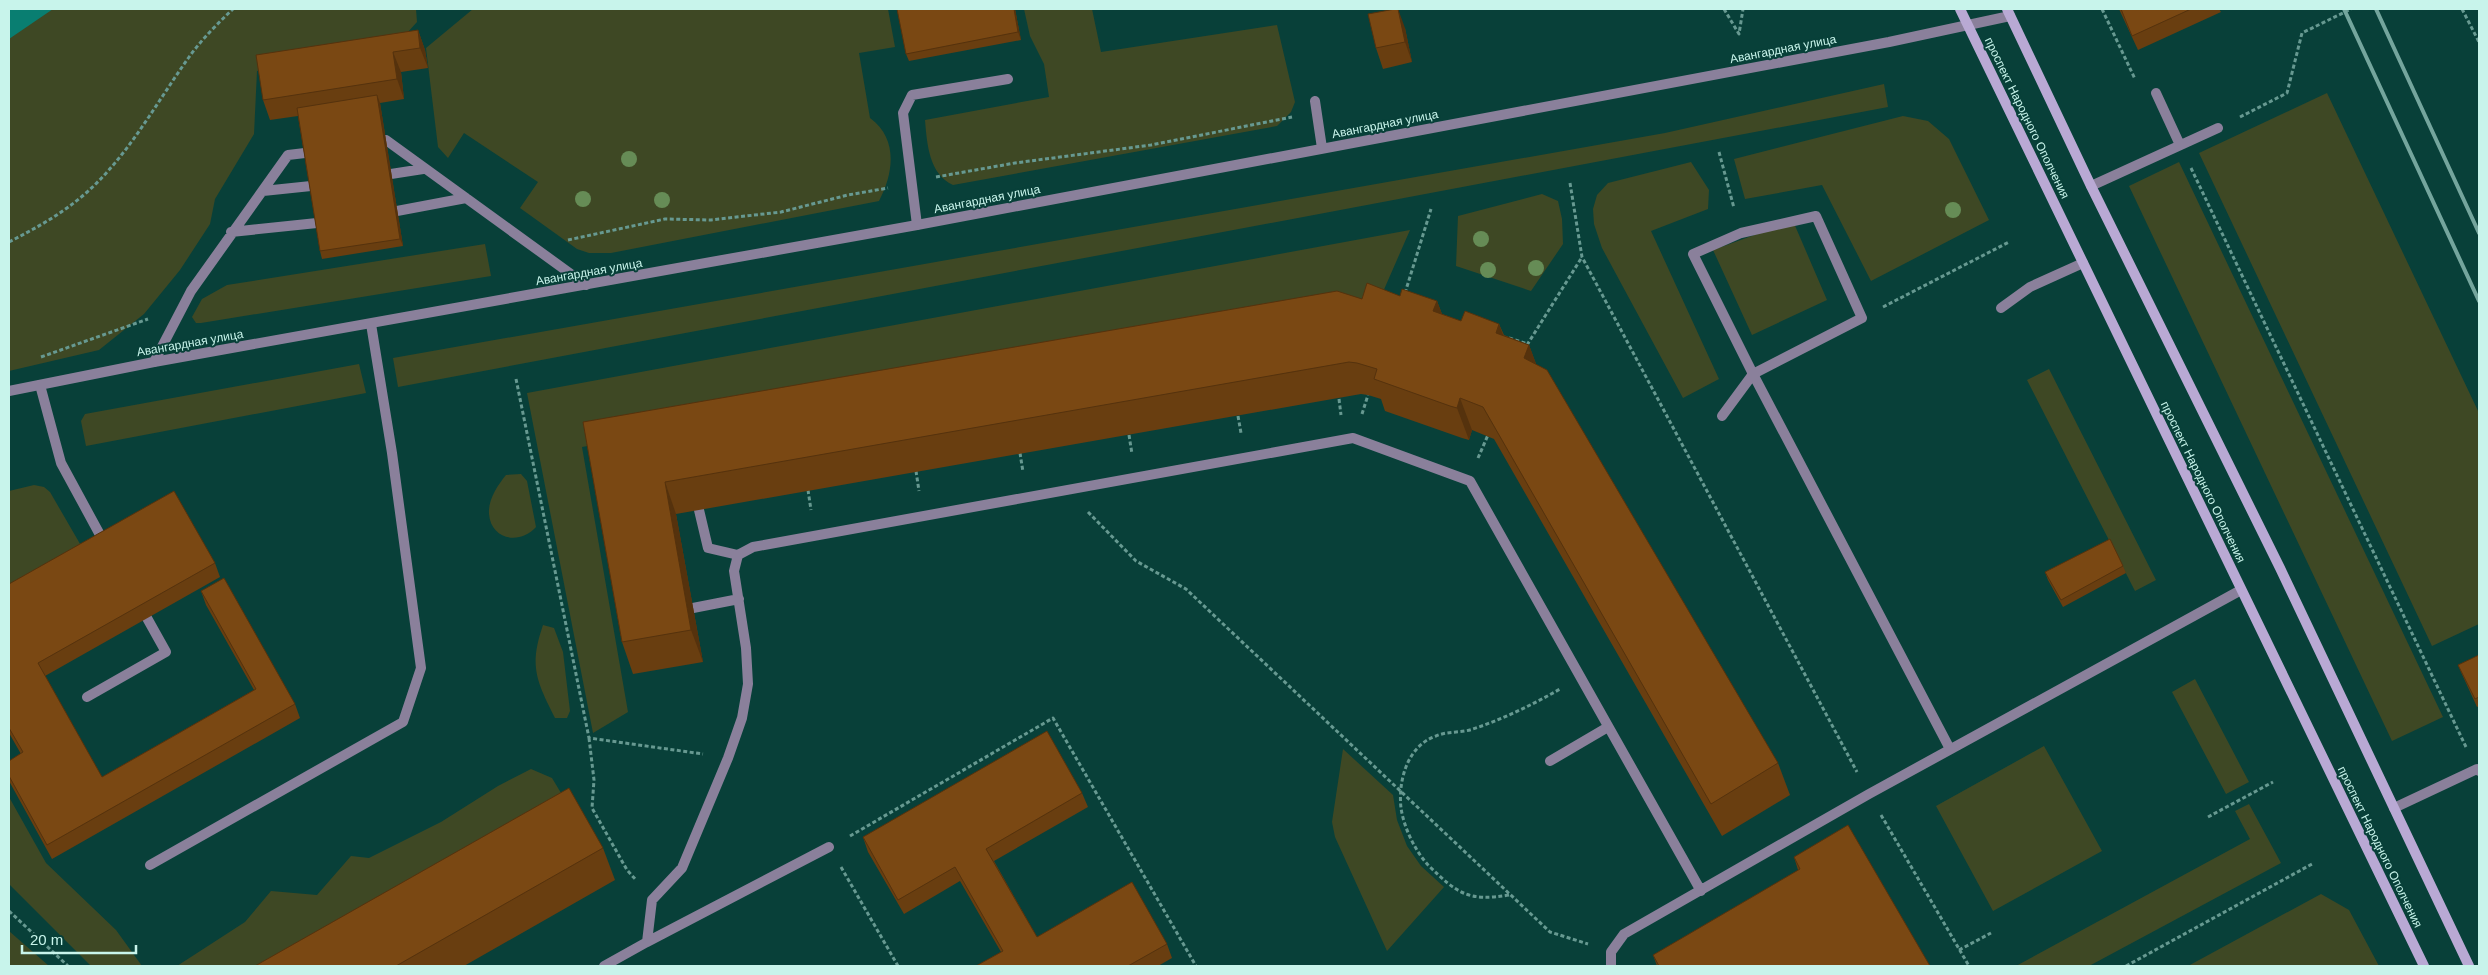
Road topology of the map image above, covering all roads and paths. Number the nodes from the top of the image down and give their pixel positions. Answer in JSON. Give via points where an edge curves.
{"nodes":[{"id":1,"x":233,"y":9,"type":"edge"},
{"id":2,"x":1724,"y":9,"type":"edge"},
{"id":3,"x":1744,"y":9,"type":"edge"},
{"id":4,"x":1960,"y":9,"type":"edge"},
{"id":5,"x":2102,"y":9,"type":"edge"},
{"id":6,"x":2351,"y":9,"type":"edge"},
{"id":7,"x":2462,"y":9,"type":"edge"},
{"id":8,"x":2009,"y":13,"type":"edge"},
{"id":9,"x":1968,"y":26,"type":"junction"},
{"id":10,"x":2479,"y":42,"type":"edge"},
{"id":11,"x":1008,"y":79,"type":"dead end"},
{"id":12,"x":2156,"y":93,"type":"joint"},
{"id":13,"x":1315,"y":101,"type":"dead end"},
{"id":14,"x":1273,"y":121,"type":"dead end"},
{"id":15,"x":2218,"y":128,"type":"joint"},
{"id":16,"x":386,"y":140,"type":"edge"},
{"id":17,"x":2180,"y":145,"type":"junction"},
{"id":18,"x":1322,"y":148,"type":"junction"},
{"id":19,"x":1719,"y":152,"type":"dead end"},
{"id":20,"x":305,"y":153,"type":"edge"},
{"id":21,"x":423,"y":169,"type":"junction"},
{"id":22,"x":391,"y":174,"type":"edge"},
{"id":23,"x":934,"y":177,"type":"dead end"},
{"id":24,"x":1570,"y":182,"type":"dead end"},
{"id":25,"x":311,"y":186,"type":"edge"},
{"id":26,"x":2091,"y":186,"type":"junction"},
{"id":27,"x":880,"y":190,"type":"dead end"},
{"id":28,"x":263,"y":191,"type":"junction"},
{"id":29,"x":466,"y":198,"type":"junction"},
{"id":30,"x":1431,"y":209,"type":"dead end"},
{"id":31,"x":397,"y":211,"type":"edge"},
{"id":32,"x":317,"y":223,"type":"edge"},
{"id":33,"x":917,"y":226,"type":"junction"},
{"id":34,"x":231,"y":232,"type":"junction"},
{"id":35,"x":1741,"y":233,"type":"junction"},
{"id":36,"x":588,"y":237,"type":"dead end"},
{"id":37,"x":9,"y":242,"type":"edge"},
{"id":38,"x":2010,"y":242,"type":"dead end"},
{"id":39,"x":1582,"y":257,"type":"junction"},
{"id":40,"x":2083,"y":263,"type":"junction"},
{"id":41,"x":586,"y":285,"type":"junction"},
{"id":42,"x":1403,"y":301,"type":"edge"},
{"id":43,"x":2001,"y":308,"type":"dead end"},
{"id":44,"x":1862,"y":318,"type":"junction"},
{"id":45,"x":147,"y":320,"type":"dead end"},
{"id":46,"x":371,"y":324,"type":"junction"},
{"id":47,"x":1501,"y":335,"type":"edge"},
{"id":48,"x":1528,"y":344,"type":"junction"},
{"id":49,"x":1524,"y":352,"type":"edge"},
{"id":50,"x":34,"y":358,"type":"dead end"},
{"id":51,"x":154,"y":362,"type":"junction"},
{"id":52,"x":1753,"y":374,"type":"junction"},
{"id":53,"x":516,"y":379,"type":"dead end"},
{"id":54,"x":40,"y":385,"type":"junction"},
{"id":55,"x":9,"y":391,"type":"edge"},
{"id":56,"x":1722,"y":416,"type":"dead end"},
{"id":57,"x":699,"y":510,"type":"edge"},
{"id":58,"x":1111,"y":535,"type":"dead end"},
{"id":59,"x":106,"y":546,"type":"edge"},
{"id":60,"x":738,"y":555,"type":"junction"},
{"id":61,"x":2241,"y":590,"type":"junction"},
{"id":62,"x":739,"y":599,"type":"junction"},
{"id":63,"x":693,"y":608,"type":"dead end"},
{"id":64,"x":147,"y":618,"type":"edge"},
{"id":65,"x":1581,"y":678,"type":"junction"},
{"id":66,"x":87,"y":697,"type":"dead end"},
{"id":67,"x":1608,"y":727,"type":"junction"},
{"id":68,"x":588,"y":738,"type":"junction"},
{"id":69,"x":1950,"y":749,"type":"junction"},
{"id":70,"x":728,"y":758,"type":"junction"},
{"id":71,"x":1550,"y":761,"type":"dead end"},
{"id":72,"x":2478,"y":770,"type":"edge"},
{"id":73,"x":2273,"y":782,"type":"dead end"},
{"id":74,"x":1399,"y":791,"type":"junction"},
{"id":75,"x":1869,"y":794,"type":"junction"},
{"id":76,"x":2394,"y":808,"type":"junction"},
{"id":77,"x":2208,"y":817,"type":"dead end"},
{"id":78,"x":829,"y":847,"type":"junction"},
{"id":79,"x":2312,"y":864,"type":"dead end"},
{"id":80,"x":150,"y":865,"type":"dead end"},
{"id":81,"x":1700,"y":891,"type":"junction"},
{"id":82,"x":1509,"y":895,"type":"junction"},
{"id":83,"x":652,"y":900,"type":"junction"},
{"id":84,"x":9,"y":911,"type":"edge"},
{"id":85,"x":1991,"y":933,"type":"dead end"},
{"id":86,"x":648,"y":942,"type":"junction"},
{"id":87,"x":1960,"y":950,"type":"junction"},
{"id":88,"x":1611,"y":952,"type":"junction"},
{"id":89,"x":68,"y":966,"type":"edge"},
{"id":90,"x":604,"y":966,"type":"edge"},
{"id":91,"x":898,"y":966,"type":"edge"},
{"id":92,"x":1196,"y":966,"type":"edge"},
{"id":93,"x":1611,"y":966,"type":"edge"},
{"id":94,"x":1969,"y":966,"type":"edge"},
{"id":95,"x":2126,"y":966,"type":"edge"},
{"id":96,"x":2424,"y":966,"type":"edge"},
{"id":97,"x":2469,"y":966,"type":"edge"}],
"edges":[{"from":1,"to":37,"type":"path","via":[[188,58],[140,128],[92,187],[54,218]]},
{"from":2,"to":3,"type":"path","via":[[1738,34]]},
{"from":4,"to":9,"type":"main road","name":"проспект Народного Ополчения"},
{"from":5,"to":12,"type":"path","via":[[2136,80]]},
{"from":6,"to":15,"type":"path","via":[[2302,33],[2287,93]]},
{"from":7,"to":10,"type":"path"},
{"from":8,"to":9,"type":"street","name":"Авангардная улица"},
{"from":8,"to":26,"type":"main road"},
{"from":9,"to":18,"type":"street","name":"Авангардная улица"},
{"from":9,"to":40,"type":"main road","name":"проспект Народного Ополчения"},
{"from":11,"to":33,"type":"street","via":[[912,95],[903,113]]},
{"from":12,"to":17,"type":"street"},
{"from":13,"to":18,"type":"street"},
{"from":14,"to":23,"type":"path","via":[[1151,145]]},
{"from":15,"to":17,"type":"street"},
{"from":16,"to":21,"type":"street"},
{"from":17,"to":26,"type":"street"},
{"from":17,"to":72,"type":"path"},
{"from":18,"to":33,"type":"street","name":"Авангардная улица"},
{"from":19,"to":35,"type":"path"},
{"from":20,"to":28,"type":"street","via":[[288,155]]},
{"from":21,"to":22,"type":"street"},
{"from":21,"to":29,"type":"street"},
{"from":24,"to":39,"type":"path"},
{"from":25,"to":28,"type":"street"},
{"from":26,"to":76,"type":"main road","via":[[2280,568]]},
{"from":27,"to":36,"type":"path","via":[[781,212],[710,220],[665,219]]},
{"from":28,"to":34,"type":"street"},
{"from":29,"to":31,"type":"street"},
{"from":29,"to":41,"type":"street"},
{"from":30,"to":42,"type":"path"},
{"from":32,"to":34,"type":"street"},
{"from":33,"to":41,"type":"street","name":"Авангардная улица"},
{"from":34,"to":51,"type":"street","via":[[184,303]]},
{"from":35,"to":44,"type":"street","via":[[1816,216]]},
{"from":35,"to":52,"type":"street","via":[[1693,254]]},
{"from":38,"to":44,"type":"path"},
{"from":39,"to":48,"type":"path"},
{"from":39,"to":75,"type":"path"},
{"from":40,"to":43,"type":"street","via":[[2030,287]]},
{"from":40,"to":61,"type":"main road","name":"проспект Народного Ополчения"},
{"from":41,"to":46,"type":"street","name":"Авангардная улица"},
{"from":44,"to":52,"type":"street"},
{"from":45,"to":50,"type":"path"},
{"from":46,"to":51,"type":"street","name":"Авангардная улица"},
{"from":46,"to":80,"type":"street","via":[[421,668],[403,722]]},
{"from":47,"to":48,"type":"path"},
{"from":48,"to":49,"type":"path"},
{"from":51,"to":54,"type":"street","name":"Авангардная улица"},
{"from":52,"to":56,"type":"street"},
{"from":52,"to":69,"type":"street"},
{"from":53,"to":68,"type":"path"},
{"from":54,"to":55,"type":"street","name":"Авангардная улица"},
{"from":54,"to":59,"type":"street","via":[[61,464]]},
{"from":57,"to":60,"type":"street","via":[[708,548]]},
{"from":58,"to":74,"type":"path","via":[[1136,561],[1186,589]]},
{"from":60,"to":62,"type":"street","via":[[734,571]]},
{"from":60,"to":65,"type":"street","via":[[754,547],[1353,438],[1470,481]]},
{"from":61,"to":69,"type":"street"},
{"from":61,"to":96,"type":"main road","name":"проспект Народного Ополчения"},
{"from":62,"to":63,"type":"street"},
{"from":62,"to":70,"type":"street","via":[[748,684],[742,718]]},
{"from":64,"to":66,"type":"street","via":[[166,652]]},
{"from":65,"to":67,"type":"street"},
{"from":65,"to":74,"type":"path","via":[[1536,703],[1474,729],[1437,735],[1418,747],[1405,768]]},
{"from":67,"to":71,"type":"street"},
{"from":67,"to":81,"type":"street"},
{"from":68,"to":70,"type":"path"},
{"from":68,"to":83,"type":"path","via":[[594,780],[592,808],[627,870]]},
{"from":69,"to":75,"type":"street"},
{"from":70,"to":83,"type":"street","via":[[682,868]]},
{"from":72,"to":76,"type":"street"},
{"from":73,"to":77,"type":"path"},
{"from":74,"to":82,"type":"path"},
{"from":74,"to":82,"type":"path","via":[[1403,817],[1413,843],[1443,879],[1462,894],[1486,899]]},
{"from":75,"to":81,"type":"street"},
{"from":75,"to":87,"type":"path"},
{"from":76,"to":97,"type":"main road"},
{"from":78,"to":86,"type":"street"},
{"from":78,"to":91,"type":"path"},
{"from":78,"to":92,"type":"path","via":[[1053,718]]},
{"from":79,"to":95,"type":"path"},
{"from":81,"to":88,"type":"street","via":[[1624,934]]},
{"from":82,"to":88,"type":"path","via":[[1550,932]]},
{"from":83,"to":86,"type":"street"},
{"from":84,"to":89,"type":"path"},
{"from":85,"to":87,"type":"path"},
{"from":86,"to":90,"type":"street"},
{"from":87,"to":94,"type":"path"},
{"from":88,"to":93,"type":"street"}]}
